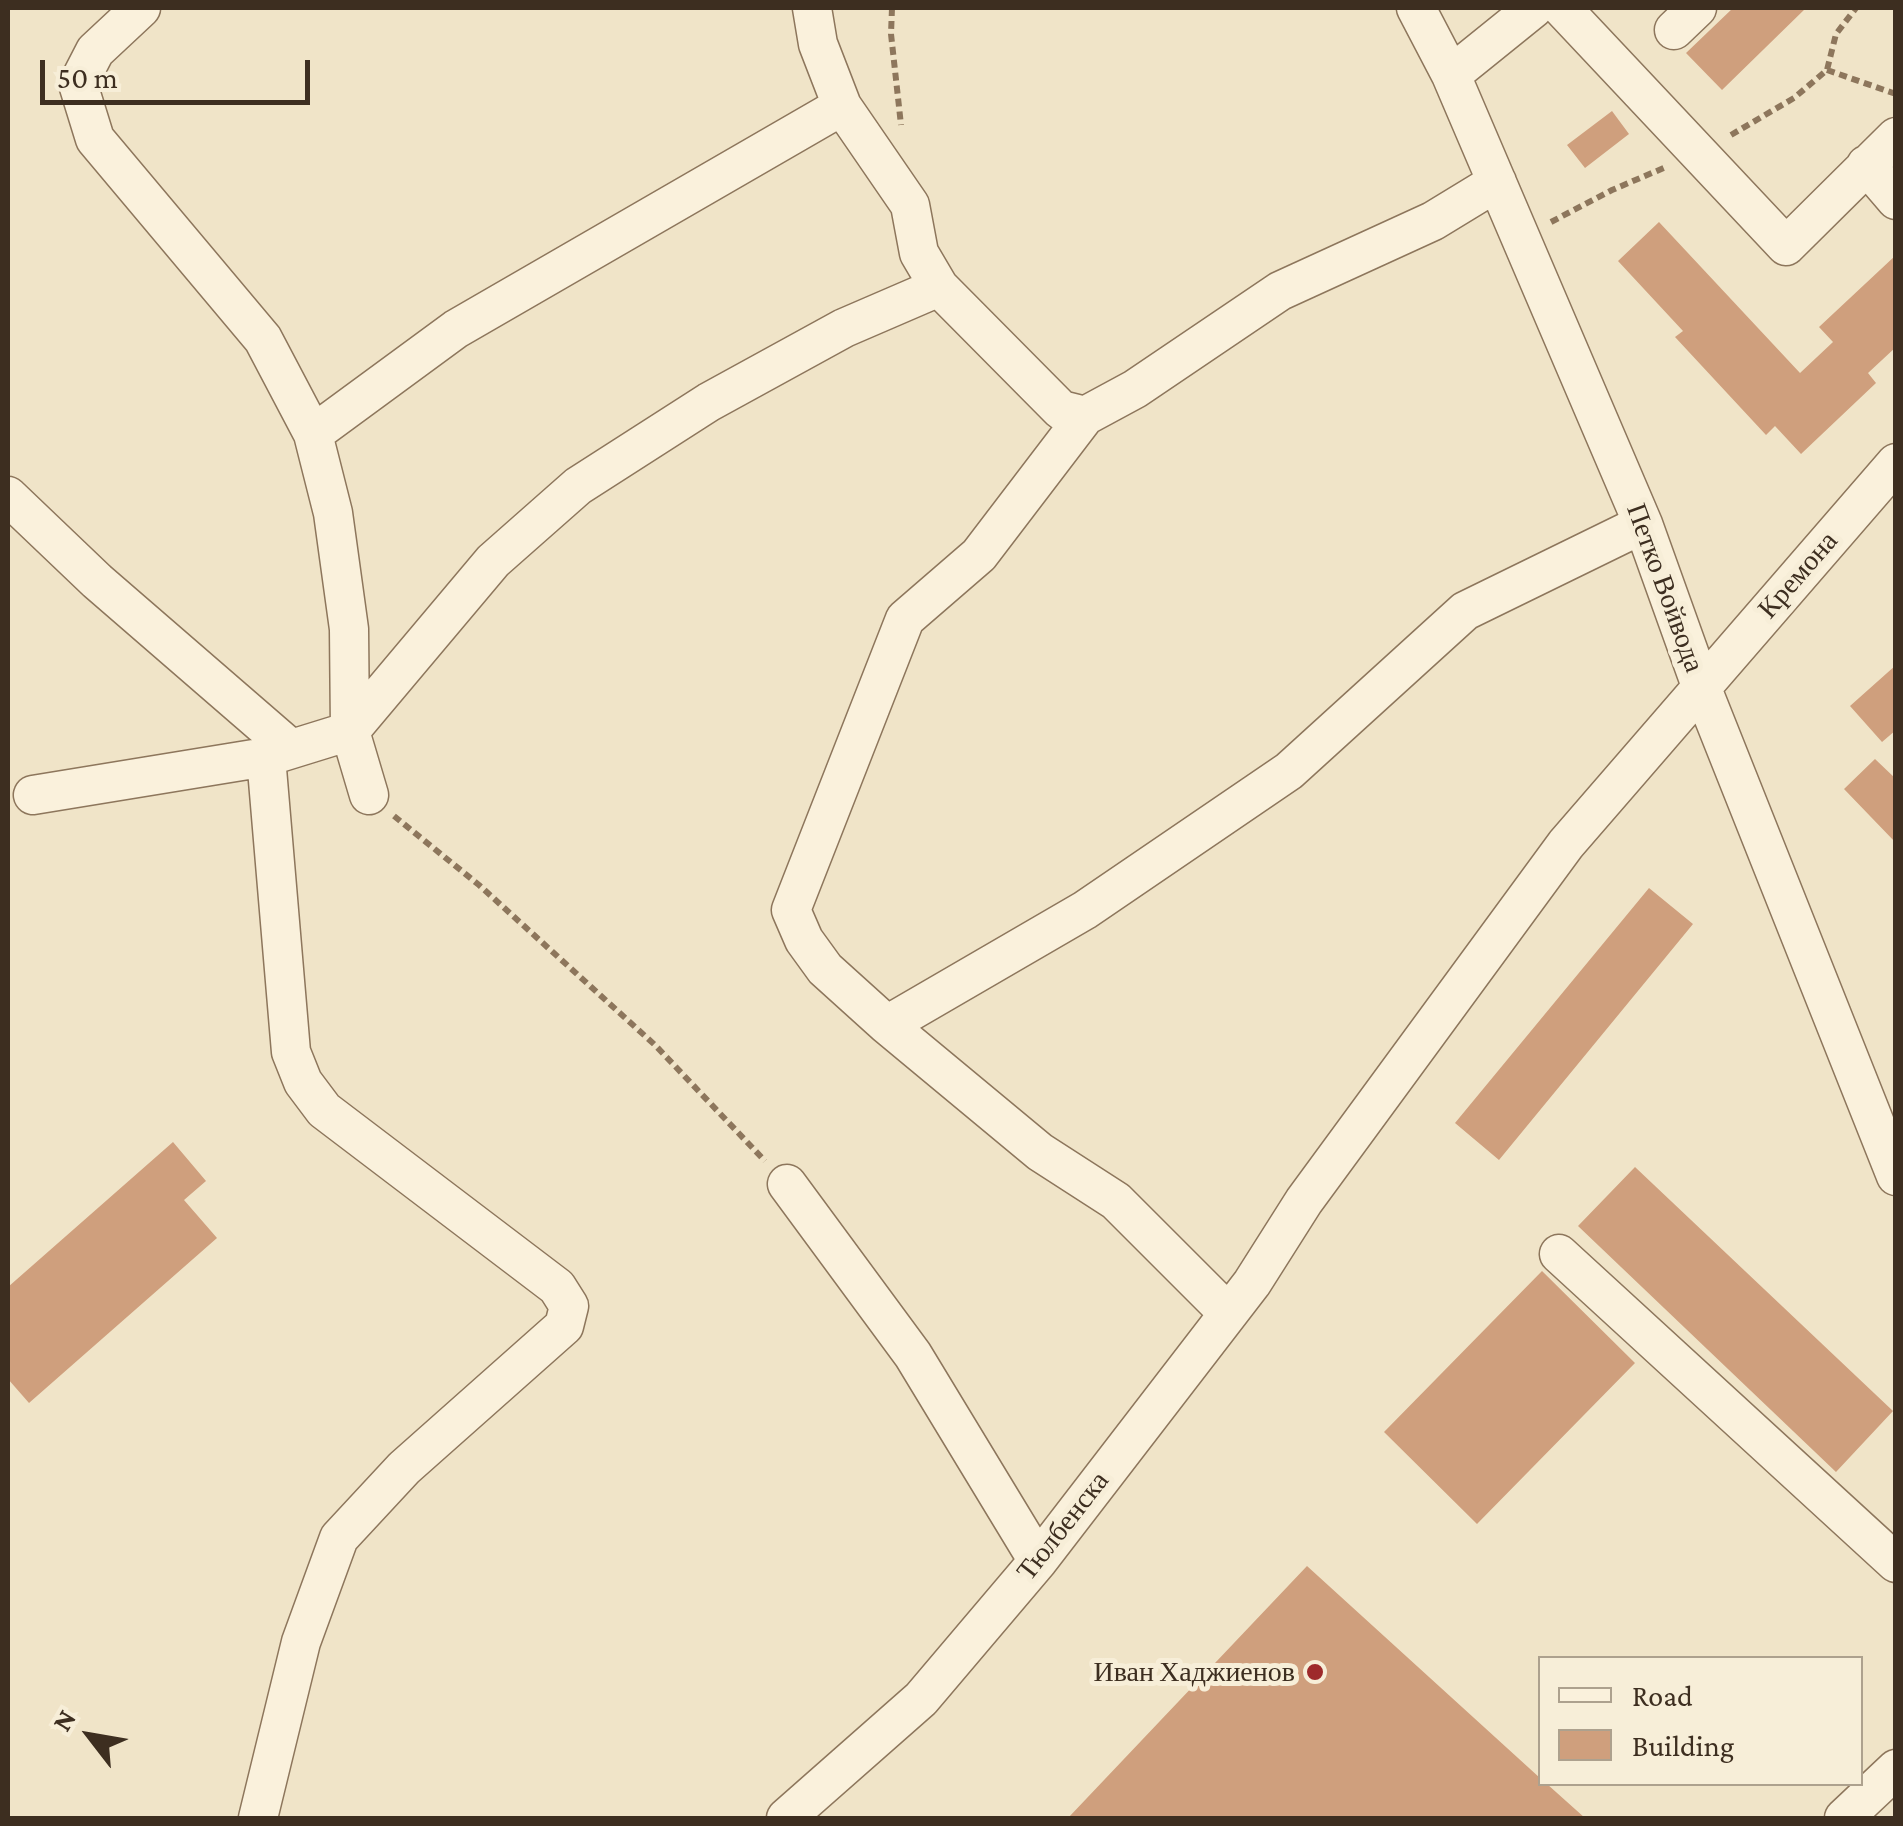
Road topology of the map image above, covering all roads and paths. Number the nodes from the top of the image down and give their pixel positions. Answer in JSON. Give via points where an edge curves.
{"nodes":[{"id":1,"x":140,"y":8,"type":"edge"},
{"id":2,"x":812,"y":8,"type":"edge"},
{"id":3,"x":892,"y":8,"type":"edge"},
{"id":4,"x":1416,"y":8,"type":"edge"},
{"id":5,"x":1534,"y":8,"type":"edge"},
{"id":6,"x":1562,"y":8,"type":"edge"},
{"id":7,"x":1827,"y":70,"type":"dead end"},
{"id":8,"x":1452,"y":75,"type":"junction"},
{"id":9,"x":1896,"y":94,"type":"edge"},
{"id":10,"x":842,"y":106,"type":"junction"},
{"id":11,"x":902,"y":129,"type":"dead end"},
{"id":12,"x":1896,"y":137,"type":"edge"},
{"id":13,"x":1866,"y":166,"type":"junction"},
{"id":14,"x":1497,"y":182,"type":"junction"},
{"id":15,"x":1896,"y":200,"type":"edge"},
{"id":16,"x":939,"y":286,"type":"junction"},
{"id":17,"x":1085,"y":416,"type":"junction"},
{"id":18,"x":313,"y":434,"type":"junction"},
{"id":19,"x":1896,"y":463,"type":"edge"},
{"id":20,"x":8,"y":496,"type":"edge"},
{"id":21,"x":1642,"y":524,"type":"junction"},
{"id":22,"x":1701,"y":686,"type":"junction"},
{"id":23,"x":350,"y":731,"type":"junction"},
{"id":24,"x":279,"y":753,"type":"junction"},
{"id":25,"x":33,"y":795,"type":"dead end"},
{"id":26,"x":369,"y":795,"type":"joint"},
{"id":27,"x":887,"y":1025,"type":"junction"},
{"id":28,"x":1896,"y":1176,"type":"edge"},
{"id":29,"x":787,"y":1184,"type":"joint"},
{"id":30,"x":1304,"y":1201,"type":"joint"},
{"id":31,"x":1559,"y":1254,"type":"dead end"},
{"id":32,"x":1228,"y":1313,"type":"junction"},
{"id":33,"x":1038,"y":1561,"type":"junction"},
{"id":34,"x":1896,"y":1564,"type":"edge"},
{"id":35,"x":1896,"y":1769,"type":"edge"},
{"id":36,"x":258,"y":1818,"type":"edge"},
{"id":37,"x":786,"y":1818,"type":"edge"},
{"id":38,"x":1844,"y":1818,"type":"edge"}],
"edges":[{"from":1,"to":18,"type":"street","via":[[95,51],[78,84],[95,139],[263,339]]},
{"from":2,"to":10,"type":"street"},
{"from":3,"to":11,"type":"path"},
{"from":4,"to":8,"type":"street","name":"Петко Войвода"},
{"from":5,"to":8,"type":"street"},
{"from":6,"to":13,"type":"street","via":[[1786,246]]},
{"from":7,"to":9,"type":"path"},
{"from":8,"to":14,"type":"street","name":"Петко Войвода"},
{"from":10,"to":16,"type":"street","via":[[910,206],[918,253]]},
{"from":10,"to":18,"type":"street","via":[[456,329]]},
{"from":12,"to":13,"type":"street"},
{"from":13,"to":15,"type":"street"},
{"from":14,"to":17,"type":"street","via":[[1434,220],[1280,291]]},
{"from":14,"to":21,"type":"street","name":"Петко Войвода"},
{"from":16,"to":17,"type":"street","via":[[1061,410]]},
{"from":16,"to":23,"type":"street","via":[[844,328],[708,402],[578,486],[493,561]]},
{"from":17,"to":27,"type":"street","via":[[979,555],[906,619],[791,910],[825,968]]},
{"from":18,"to":23,"type":"street","via":[[350,629]]},
{"from":19,"to":22,"type":"street","name":"Кремона"},
{"from":20,"to":24,"type":"street"},
{"from":21,"to":22,"type":"street","name":"Петко Войвода"},
{"from":21,"to":27,"type":"street","via":[[1464,611],[1289,770],[1085,910]]},
{"from":22,"to":28,"type":"street","name":"Петко Войвода"},
{"from":22,"to":30,"type":"street","name":"Кремона","via":[[1566,844]]},
{"from":23,"to":24,"type":"street"},
{"from":23,"to":26,"type":"street"},
{"from":24,"to":25,"type":"street"},
{"from":24,"to":36,"type":"street","via":[[291,1052],[303,1082],[324,1110],[557,1288],[569,1306],[564,1326],[404,1468],[339,1538],[300,1642]]},
{"from":26,"to":29,"type":"path","via":[[655,1045]]},
{"from":27,"to":32,"type":"street","via":[[1040,1152],[1116,1200]]},
{"from":29,"to":33,"type":"street","via":[[912,1354]]},
{"from":30,"to":32,"type":"street","name":"Тюлбенска"},
{"from":31,"to":34,"type":"street"},
{"from":32,"to":33,"type":"street","name":"Тюлбенска"},
{"from":33,"to":37,"type":"street","name":"Тюлбенска","via":[[921,1700]]},
{"from":35,"to":38,"type":"street"}]}
